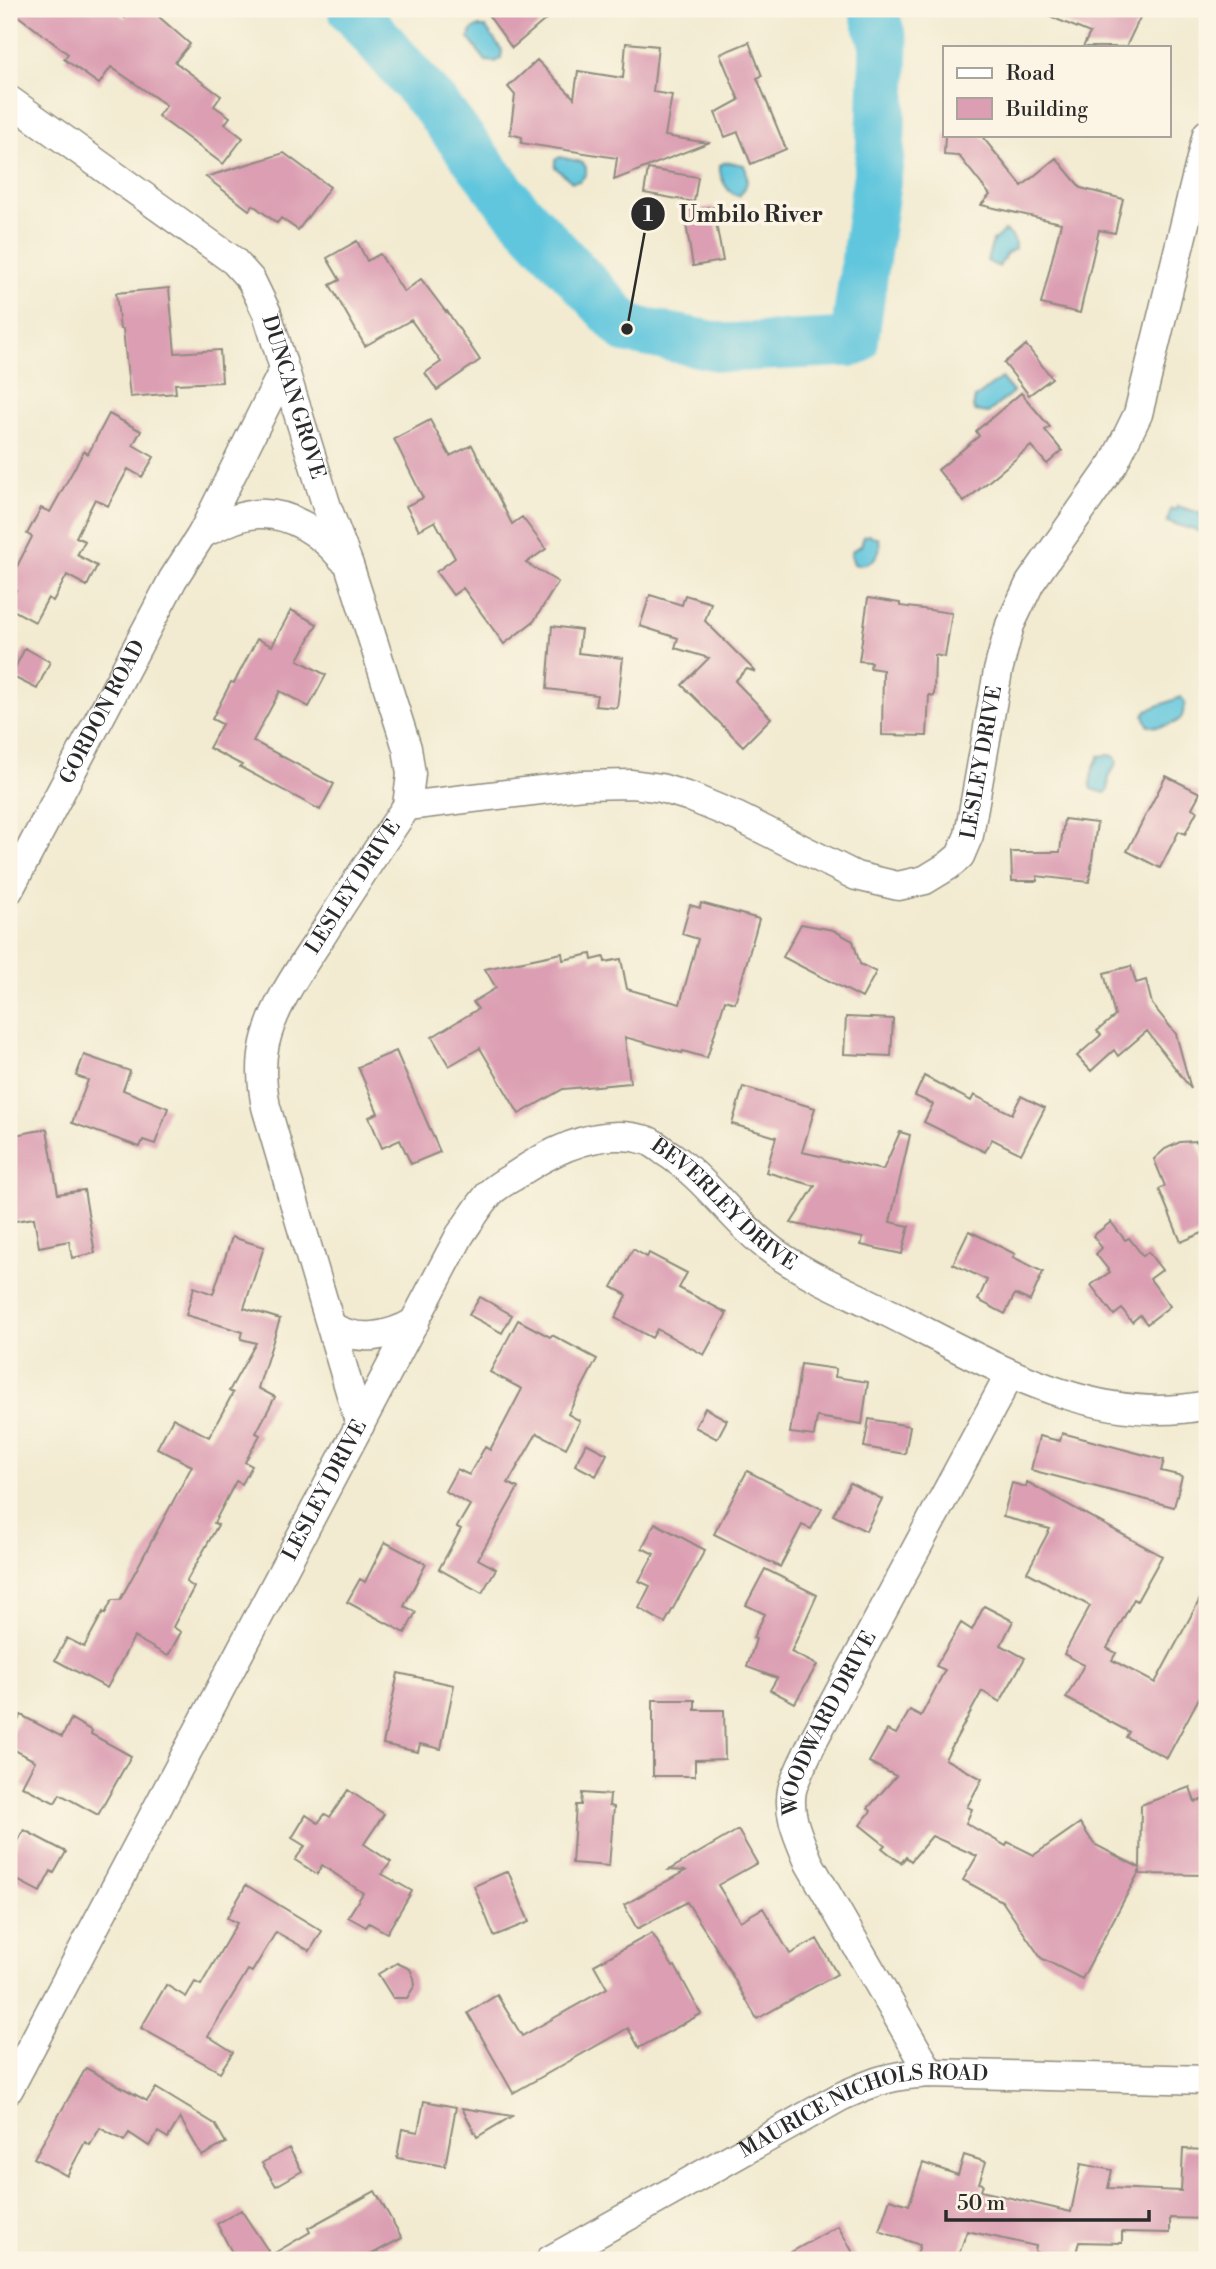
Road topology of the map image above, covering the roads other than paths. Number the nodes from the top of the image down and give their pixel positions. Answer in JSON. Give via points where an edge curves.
{"nodes":[{"id":1,"x":9,"y":100,"type":"edge"},
{"id":2,"x":1207,"y":134,"type":"edge"},
{"id":3,"x":284,"y":369,"type":"junction"},
{"id":4,"x":202,"y":534,"type":"junction"},
{"id":5,"x":349,"y":565,"type":"junction"},
{"id":6,"x":407,"y":806,"type":"junction"},
{"id":7,"x":9,"y":890,"type":"edge"},
{"id":8,"x":415,"y":1322,"type":"junction"},
{"id":9,"x":331,"y":1326,"type":"junction"},
{"id":10,"x":1010,"y":1374,"type":"junction"},
{"id":11,"x":1207,"y":1405,"type":"edge"},
{"id":12,"x":360,"y":1425,"type":"junction"},
{"id":13,"x":930,"y":2073,"type":"junction"},
{"id":14,"x":1207,"y":2080,"type":"edge"},
{"id":15,"x":9,"y":2090,"type":"edge"},
{"id":16,"x":550,"y":2260,"type":"edge"}],
"edges":[{"from":1,"to":3,"type":"street","name":"DUNCAN GROVE","via":[[234,261],[251,280],[267,313]]},
{"from":2,"to":6,"type":"street","name":"LESLEY DRIVE","via":[[1138,414],[1114,463],[1030,583],[1010,625],[969,835],[960,856],[925,880],[898,886],[856,876],[690,797],[632,784],[582,785]]},
{"from":3,"to":4,"type":"street","name":"GORDON ROAD"},
{"from":3,"to":5,"type":"street","name":"DUNCAN GROVE"},
{"from":4,"to":5,"type":"street","via":[[257,514],[281,516],[307,527]]},
{"from":4,"to":7,"type":"street","name":"GORDON ROAD","via":[[173,579]]},
{"from":5,"to":6,"type":"street","name":"DUNCAN GROVE","via":[[407,748],[411,774]]},
{"from":6,"to":9,"type":"street","name":"LESLEY DRIVE","via":[[289,986],[265,1045],[261,1083],[266,1107]]},
{"from":8,"to":9,"type":"street","via":[[383,1336],[343,1334]]},
{"from":8,"to":10,"type":"street","name":"BEVERLEY DRIVE","via":[[460,1235],[492,1191],[534,1162],[574,1143],[614,1137],[647,1140],[683,1163],[774,1252]]},
{"from":8,"to":12,"type":"street","name":"BEVERLEY DRIVE"},
{"from":9,"to":12,"type":"street","name":"LESLEY DRIVE"},
{"from":10,"to":11,"type":"street","name":"BEVERLEY DRIVE","via":[[1071,1397],[1138,1410]]},
{"from":10,"to":13,"type":"street","name":"WOODWARD DRIVE","via":[[792,1787],[791,1810],[809,1863]]},
{"from":12,"to":15,"type":"street","name":"LESLEY DRIVE"},
{"from":13,"to":14,"type":"street","name":"MAURICE NICHOLS ROAD"},
{"from":13,"to":16,"type":"street","name":"MAURICE NICHOLS ROAD","via":[[879,2079],[839,2096]]}]}
